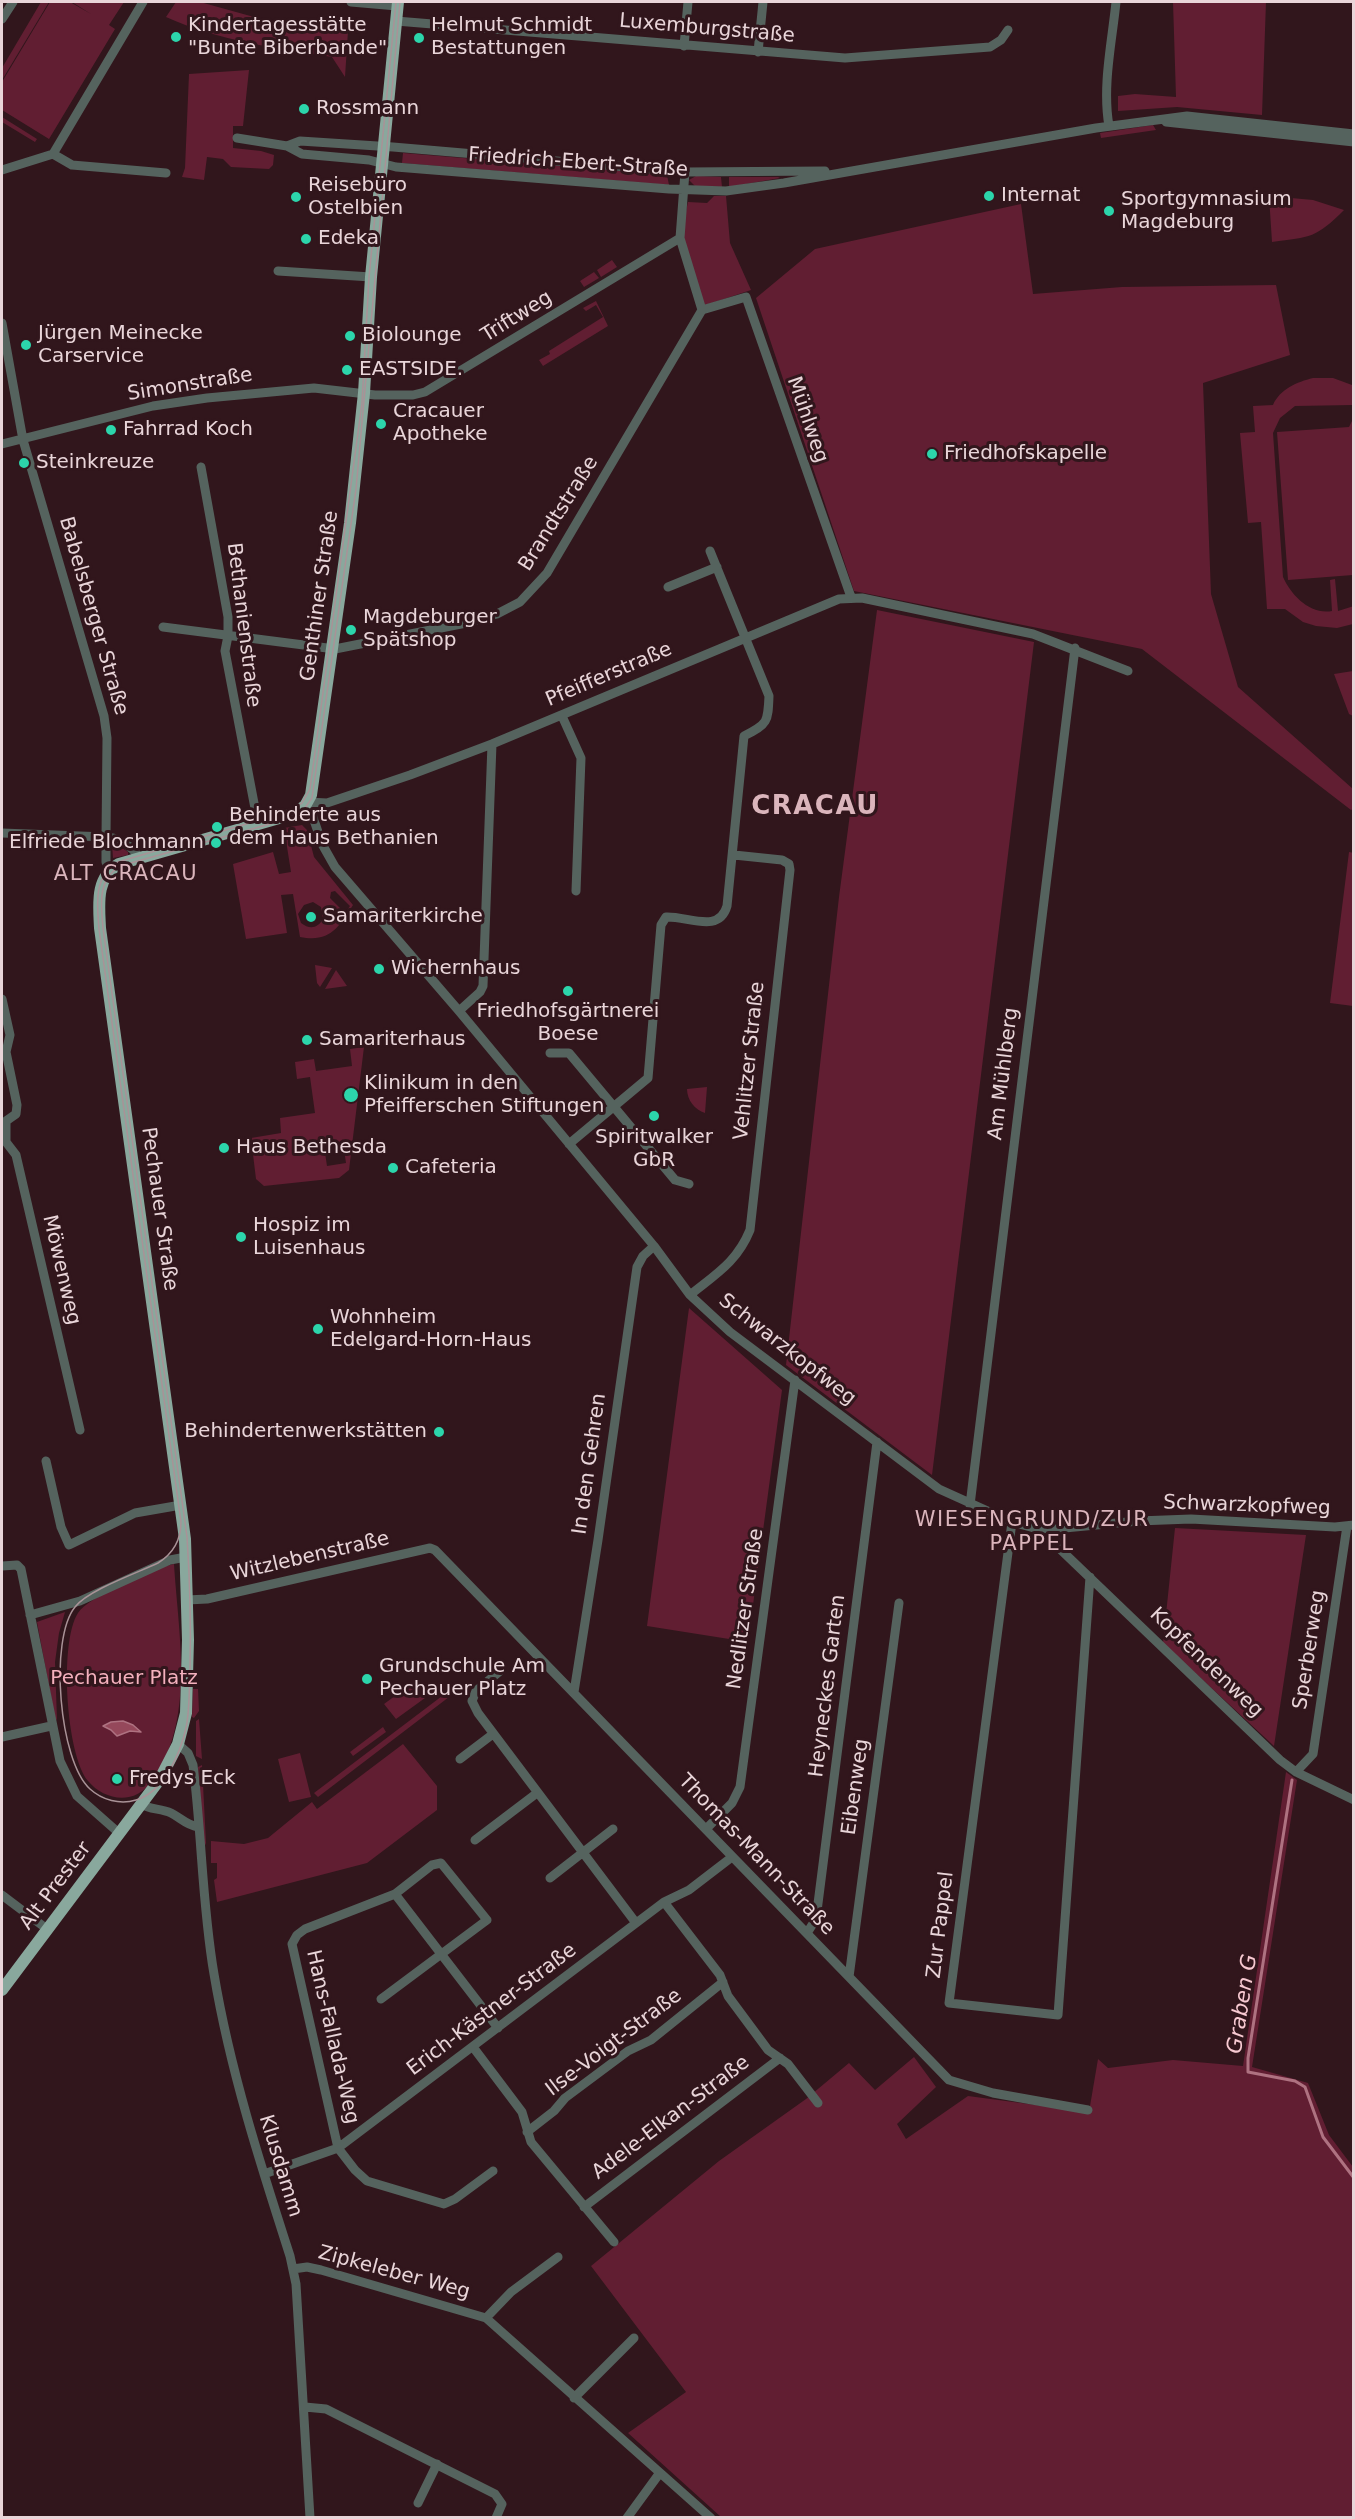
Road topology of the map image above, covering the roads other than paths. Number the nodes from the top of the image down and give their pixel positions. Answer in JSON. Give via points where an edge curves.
{"nodes":[{"id":1,"x":12,"y":2,"type":"edge"},
{"id":2,"x":143,"y":2,"type":"edge"},
{"id":3,"x":351,"y":2,"type":"edge"},
{"id":4,"x":688,"y":2,"type":"edge"},
{"id":5,"x":763,"y":2,"type":"edge"},
{"id":6,"x":1116,"y":2,"type":"edge"},
{"id":7,"x":398,"y":4,"type":"edge"},
{"id":8,"x":2,"y":19,"type":"edge"},
{"id":9,"x":396,"y":21,"type":"junction"},
{"id":10,"x":1008,"y":30,"type":"dead end"},
{"id":11,"x":684,"y":46,"type":"junction"},
{"id":12,"x":758,"y":52,"type":"junction"},
{"id":13,"x":1149,"y":120,"type":"junction"},
{"id":14,"x":1109,"y":126,"type":"junction"},
{"id":15,"x":1353,"y":134,"type":"edge"},
{"id":16,"x":237,"y":138,"type":"dead end"},
{"id":17,"x":1353,"y":142,"type":"edge"},
{"id":18,"x":287,"y":146,"type":"junction"},
{"id":19,"x":385,"y":146,"type":"junction"},
{"id":20,"x":53,"y":154,"type":"junction"},
{"id":21,"x":383,"y":165,"type":"junction"},
{"id":22,"x":867,"y":168,"type":"junction"},
{"id":23,"x":2,"y":170,"type":"edge"},
{"id":24,"x":685,"y":172,"type":"junction"},
{"id":25,"x":166,"y":173,"type":"dead end"},
{"id":26,"x":683,"y":190,"type":"junction"},
{"id":27,"x":680,"y":238,"type":"junction"},
{"id":28,"x":278,"y":271,"type":"dead end"},
{"id":29,"x":371,"y":277,"type":"junction"},
{"id":30,"x":702,"y":310,"type":"junction"},
{"id":31,"x":2,"y":323,"type":"edge"},
{"id":32,"x":364,"y":393,"type":"junction"},
{"id":33,"x":23,"y":440,"type":"junction"},
{"id":34,"x":2,"y":444,"type":"edge"},
{"id":35,"x":201,"y":467,"type":"dead end"},
{"id":36,"x":710,"y":551,"type":"dead end"},
{"id":37,"x":717,"y":567,"type":"junction"},
{"id":38,"x":668,"y":588,"type":"dead end"},
{"id":39,"x":851,"y":597,"type":"junction"},
{"id":40,"x":164,"y":627,"type":"dead end"},
{"id":41,"x":228,"y":636,"type":"junction"},
{"id":42,"x":746,"y":639,"type":"junction"},
{"id":43,"x":1075,"y":648,"type":"junction"},
{"id":44,"x":332,"y":649,"type":"junction"},
{"id":45,"x":1128,"y":671,"type":"dead end"},
{"id":46,"x":562,"y":716,"type":"junction"},
{"id":47,"x":492,"y":744,"type":"junction"},
{"id":48,"x":308,"y":802,"type":"junction"},
{"id":49,"x":258,"y":824,"type":"junction"},
{"id":50,"x":2,"y":833,"type":"edge"},
{"id":51,"x":106,"y":837,"type":"junction"},
{"id":52,"x":734,"y":855,"type":"junction"},
{"id":53,"x":139,"y":857,"type":"junction"},
{"id":54,"x":110,"y":870,"type":"junction"},
{"id":55,"x":576,"y":891,"type":"dead end"},
{"id":56,"x":2,"y":999,"type":"edge"},
{"id":57,"x":459,"y":1011,"type":"junction"},
{"id":58,"x":550,"y":1053,"type":"dead end"},
{"id":59,"x":614,"y":1107,"type":"junction"},
{"id":60,"x":4,"y":1119,"type":"edge"},
{"id":61,"x":569,"y":1144,"type":"junction"},
{"id":62,"x":689,"y":1184,"type":"dead end"},
{"id":63,"x":654,"y":1246,"type":"junction"},
{"id":64,"x":690,"y":1295,"type":"junction"},
{"id":65,"x":795,"y":1380,"type":"junction"},
{"id":66,"x":80,"y":1430,"type":"dead end"},
{"id":67,"x":878,"y":1442,"type":"junction"},
{"id":68,"x":46,"y":1461,"type":"dead end"},
{"id":69,"x":180,"y":1505,"type":"junction"},
{"id":70,"x":970,"y":1505,"type":"junction"},
{"id":71,"x":1012,"y":1522,"type":"junction"},
{"id":72,"x":1350,"y":1526,"type":"edge"},
{"id":73,"x":1054,"y":1529,"type":"junction"},
{"id":74,"x":439,"y":1552,"type":"joint"},
{"id":75,"x":186,"y":1557,"type":"junction"},
{"id":76,"x":2,"y":1566,"type":"edge"},
{"id":77,"x":1090,"y":1577,"type":"junction"},
{"id":78,"x":187,"y":1600,"type":"junction"},
{"id":79,"x":899,"y":1603,"type":"dead end"},
{"id":80,"x":30,"y":1615,"type":"junction"},
{"id":81,"x":500,"y":1671,"type":"dead end"},
{"id":82,"x":574,"y":1692,"type":"junction"},
{"id":83,"x":51,"y":1725,"type":"junction"},
{"id":84,"x":493,"y":1734,"type":"junction"},
{"id":85,"x":2,"y":1737,"type":"edge"},
{"id":86,"x":178,"y":1744,"type":"junction"},
{"id":87,"x":460,"y":1759,"type":"dead end"},
{"id":88,"x":1296,"y":1772,"type":"junction"},
{"id":89,"x":537,"y":1793,"type":"junction"},
{"id":90,"x":1351,"y":1794,"type":"edge"},
{"id":91,"x":141,"y":1804,"type":"junction"},
{"id":92,"x":198,"y":1827,"type":"junction"},
{"id":93,"x":613,"y":1829,"type":"dead end"},
{"id":94,"x":706,"y":1829,"type":"junction"},
{"id":95,"x":120,"y":1834,"type":"junction"},
{"id":96,"x":474,"y":1840,"type":"dead end"},
{"id":97,"x":582,"y":1852,"type":"junction"},
{"id":98,"x":732,"y":1857,"type":"junction"},
{"id":99,"x":550,"y":1878,"type":"dead end"},
{"id":100,"x":395,"y":1894,"type":"junction"},
{"id":101,"x":2,"y":1895,"type":"edge"},
{"id":102,"x":664,"y":1902,"type":"junction"},
{"id":103,"x":636,"y":1923,"type":"junction"},
{"id":104,"x":47,"y":1929,"type":"junction"},
{"id":105,"x":807,"y":1933,"type":"junction"},
{"id":106,"x":441,"y":1953,"type":"junction"},
{"id":107,"x":849,"y":1977,"type":"junction"},
{"id":108,"x":723,"y":1982,"type":"junction"},
{"id":109,"x":2,"y":1990,"type":"edge"},
{"id":110,"x":381,"y":1999,"type":"dead end"},
{"id":111,"x":498,"y":2028,"type":"junction"},
{"id":112,"x":473,"y":2047,"type":"junction"},
{"id":113,"x":780,"y":2058,"type":"junction"},
{"id":114,"x":818,"y":2103,"type":"dead end"},
{"id":115,"x":1088,"y":2110,"type":"dead end"},
{"id":116,"x":527,"y":2132,"type":"junction"},
{"id":117,"x":338,"y":2148,"type":"junction"},
{"id":118,"x":493,"y":2172,"type":"dead end"},
{"id":119,"x":264,"y":2174,"type":"junction"},
{"id":120,"x":584,"y":2207,"type":"junction"},
{"id":121,"x":614,"y":2242,"type":"dead end"},
{"id":122,"x":558,"y":2257,"type":"dead end"},
{"id":123,"x":293,"y":2269,"type":"junction"},
{"id":124,"x":486,"y":2318,"type":"junction"},
{"id":125,"x":633,"y":2338,"type":"dead end"},
{"id":126,"x":574,"y":2398,"type":"junction"},
{"id":127,"x":305,"y":2407,"type":"junction"},
{"id":128,"x":437,"y":2464,"type":"junction"},
{"id":129,"x":659,"y":2474,"type":"junction"},
{"id":130,"x":418,"y":2503,"type":"dead end"},
{"id":131,"x":310,"y":2517,"type":"edge"},
{"id":132,"x":495,"y":2517,"type":"edge"},
{"id":133,"x":627,"y":2517,"type":"edge"},
{"id":134,"x":711,"y":2517,"type":"edge"}],
"edges":[{"from":1,"to":8,"type":"street"},
{"from":2,"to":20,"type":"street"},
{"from":3,"to":7,"type":"street"},
{"from":4,"to":11,"type":"street"},
{"from":5,"to":12,"type":"street"},
{"from":6,"to":14,"type":"street","via":[[1106,107]]},
{"from":7,"to":9,"type":"main road","name":"Genthiner Straße"},
{"from":9,"to":11,"type":"street","name":"Luxemburgstraße"},
{"from":9,"to":19,"type":"main road","name":"Genthiner Straße"},
{"from":10,"to":12,"type":"street","name":"Luxemburgstraße","via":[[990,47],[845,58]]},
{"from":11,"to":12,"type":"street","name":"Luxemburgstraße"},
{"from":13,"to":14,"type":"street","name":"Friedrich-Ebert-Straße"},
{"from":13,"to":15,"type":"street","name":"Friedrich-Ebert-Straße","via":[[1197,117]]},
{"from":13,"to":17,"type":"street","name":"Friedrich-Ebert-Straße"},
{"from":14,"to":22,"type":"street","name":"Friedrich-Ebert-Straße"},
{"from":16,"to":18,"type":"street","name":"Friedrich-Ebert-Straße"},
{"from":18,"to":19,"type":"street","name":"Friedrich-Ebert-Straße","via":[[300,141]]},
{"from":18,"to":21,"type":"street","name":"Friedrich-Ebert-Straße","via":[[302,154],[369,160]]},
{"from":19,"to":21,"type":"main road","name":"Genthiner Straße"},
{"from":19,"to":24,"type":"street","name":"Friedrich-Ebert-Straße"},
{"from":20,"to":23,"type":"street"},
{"from":20,"to":25,"type":"street","via":[[69,164]]},
{"from":21,"to":26,"type":"street","name":"Friedrich-Ebert-Straße"},
{"from":21,"to":29,"type":"main road","name":"Genthiner Straße"},
{"from":22,"to":24,"type":"street","name":"Friedrich-Ebert-Straße"},
{"from":22,"to":26,"type":"street","name":"Friedrich-Ebert-Straße","via":[[741,190]]},
{"from":24,"to":26,"type":"street"},
{"from":26,"to":27,"type":"street"},
{"from":27,"to":30,"type":"street"},
{"from":27,"to":32,"type":"street","name":"Triftweg","via":[[434,388],[413,395]]},
{"from":28,"to":29,"type":"street"},
{"from":29,"to":32,"type":"main road","name":"Genthiner Straße"},
{"from":30,"to":39,"type":"street","name":"Mühlweg","via":[[746,297]]},
{"from":30,"to":44,"type":"street","name":"Brandtstraße","via":[[547,573],[520,602],[466,623]]},
{"from":31,"to":33,"type":"street","name":"Babelsberger Straße"},
{"from":32,"to":33,"type":"street","name":"Simonstraße","via":[[314,388],[207,398],[153,406]]},
{"from":32,"to":44,"type":"main road","name":"Genthiner Straße"},
{"from":33,"to":34,"type":"street","name":"Simonstraße"},
{"from":33,"to":51,"type":"street","name":"Babelsberger Straße","via":[[104,716]]},
{"from":35,"to":41,"type":"street","name":"Bethanienstraße"},
{"from":36,"to":37,"type":"street"},
{"from":37,"to":38,"type":"street"},
{"from":37,"to":42,"type":"street"},
{"from":39,"to":42,"type":"street","name":"Pfeifferstraße"},
{"from":39,"to":43,"type":"street","name":"Pfeifferstraße","via":[[1033,634]]},
{"from":40,"to":41,"type":"street","name":"Brandtstraße"},
{"from":41,"to":44,"type":"street","name":"Brandtstraße"},
{"from":41,"to":49,"type":"street","name":"Bethanienstraße","via":[[225,651]]},
{"from":42,"to":46,"type":"street","name":"Pfeifferstraße"},
{"from":42,"to":52,"type":"street","via":[[769,696],[768,718],[765,725],[744,736]]},
{"from":43,"to":45,"type":"street","name":"Pfeifferstraße"},
{"from":43,"to":70,"type":"street","name":"Am Mühlberg"},
{"from":44,"to":48,"type":"main road","name":"Genthiner Straße"},
{"from":46,"to":47,"type":"street","name":"Pfeifferstraße"},
{"from":46,"to":55,"type":"street","via":[[581,758]]},
{"from":47,"to":48,"type":"street","name":"Pfeifferstraße","via":[[327,803]]},
{"from":47,"to":57,"type":"street","via":[[483,986]]},
{"from":48,"to":49,"type":"main road","name":"Pfeifferstraße","via":[[296,813]]},
{"from":48,"to":57,"type":"street","name":"Schwarzkopfweg","via":[[322,844],[335,867]]},
{"from":49,"to":53,"type":"main road","name":"Pfeifferstraße"},
{"from":50,"to":51,"type":"street"},
{"from":51,"to":53,"type":"street","via":[[116,838]]},
{"from":51,"to":54,"type":"street","name":"Babelsberger Straße","via":[[106,862]]},
{"from":52,"to":59,"type":"street","via":[[728,906],[720,920],[666,917],[661,925],[648,1078]]},
{"from":52,"to":64,"type":"street","name":"Vehlitzer Straße","via":[[782,860],[790,870],[750,1230],[730,1262]]},
{"from":53,"to":54,"type":"main road","name":"Pfeifferstraße"},
{"from":54,"to":69,"type":"main road","name":"Pechauer Straße","via":[[100,891],[100,928]]},
{"from":56,"to":60,"type":"street","name":"Möwenweg","via":[[10,1035],[6,1052],[17,1105],[16,1114]]},
{"from":57,"to":61,"type":"street","name":"Schwarzkopfweg"},
{"from":58,"to":59,"type":"street","via":[[569,1053]]},
{"from":59,"to":61,"type":"street"},
{"from":59,"to":62,"type":"street","via":[[675,1180]]},
{"from":60,"to":66,"type":"street","name":"Möwenweg","via":[[6,1143],[16,1155]]},
{"from":61,"to":63,"type":"street","name":"Schwarzkopfweg"},
{"from":63,"to":64,"type":"street","name":"Schwarzkopfweg"},
{"from":63,"to":82,"type":"street","name":"In den Gehren","via":[[642,1256],[637,1267]]},
{"from":64,"to":65,"type":"street","name":"Schwarzkopfweg","via":[[730,1332]]},
{"from":65,"to":67,"type":"street","name":"Schwarzkopfweg"},
{"from":65,"to":94,"type":"street","name":"Nedlitzer Straße","via":[[740,1787],[732,1803]]},
{"from":67,"to":70,"type":"street","name":"Schwarzkopfweg","via":[[939,1489]]},
{"from":67,"to":105,"type":"street","name":"Heyneckes Garten","via":[[816,1919]]},
{"from":68,"to":69,"type":"street","via":[[69,1545],[135,1513]]},
{"from":69,"to":75,"type":"main road","name":"Pechauer Straße"},
{"from":70,"to":71,"type":"street","name":"Schwarzkopfweg"},
{"from":71,"to":73,"type":"street","name":"Schwarzkopfweg"},
{"from":71,"to":77,"type":"street","name":"Zur Pappel","via":[[949,2003],[1058,2015]]},
{"from":72,"to":73,"type":"street","name":"Schwarzkopfweg","via":[[1191,1519]]},
{"from":72,"to":88,"type":"street","name":"Sperberweg","via":[[1313,1754]]},
{"from":73,"to":77,"type":"street","name":"Kopfendenweg","via":[[1061,1550]]},
{"from":74,"to":78,"type":"street","name":"Witzlebenstraße","via":[[430,1548],[207,1599]]},
{"from":74,"to":82,"type":"street","name":"Thomas-Mann-Straße"},
{"from":75,"to":78,"type":"main road"},
{"from":75,"to":80,"type":"street","via":[[170,1560],[80,1601]]},
{"from":76,"to":80,"type":"street","via":[[17,1565],[21,1569]]},
{"from":77,"to":88,"type":"street","name":"Kopfendenweg"},
{"from":78,"to":86,"type":"main road","via":[[187,1697]]},
{"from":79,"to":107,"type":"street","name":"Eibenweg"},
{"from":80,"to":83,"type":"street"},
{"from":81,"to":84,"type":"street","via":[[476,1691],[472,1701]]},
{"from":82,"to":94,"type":"street","name":"Thomas-Mann-Straße"},
{"from":83,"to":85,"type":"street"},
{"from":83,"to":95,"type":"street","via":[[72,1789]]},
{"from":84,"to":87,"type":"street"},
{"from":84,"to":89,"type":"street"},
{"from":86,"to":91,"type":"main road","via":[[165,1771]]},
{"from":86,"to":92,"type":"street","name":"Klusdamm","via":[[192,1760]]},
{"from":88,"to":90,"type":"street","name":"Kopfendenweg"},
{"from":89,"to":96,"type":"street"},
{"from":89,"to":97,"type":"street"},
{"from":91,"to":92,"type":"street","via":[[172,1813],[189,1826]]},
{"from":91,"to":95,"type":"main road"},
{"from":92,"to":119,"type":"street","name":"Klusdamm","via":[[214,1976],[235,2075]]},
{"from":93,"to":97,"type":"street"},
{"from":94,"to":98,"type":"street","name":"Thomas-Mann-Straße"},
{"from":95,"to":104,"type":"main road","name":"Alt Prester"},
{"from":97,"to":99,"type":"street"},
{"from":97,"to":103,"type":"street"},
{"from":98,"to":102,"type":"street","name":"Erich-Kästner-Straße","via":[[689,1890]]},
{"from":98,"to":105,"type":"street","name":"Thomas-Mann-Straße"},
{"from":100,"to":106,"type":"street"},
{"from":100,"to":106,"type":"street","name":"Hans-Fallada-Weg","via":[[433,1864],[441,1863],[487,1920]]},
{"from":100,"to":117,"type":"street","name":"Hans-Fallada-Weg","via":[[305,1929],[292,1944]]},
{"from":101,"to":104,"type":"street"},
{"from":102,"to":103,"type":"street","name":"Erich-Kästner-Straße"},
{"from":102,"to":108,"type":"street"},
{"from":103,"to":111,"type":"street","name":"Erich-Kästner-Straße"},
{"from":104,"to":109,"type":"main road","name":"Alt Prester"},
{"from":105,"to":107,"type":"street","name":"Thomas-Mann-Straße"},
{"from":106,"to":110,"type":"street","name":"Hans-Fallada-Weg"},
{"from":106,"to":111,"type":"street"},
{"from":107,"to":115,"type":"street","name":"Thomas-Mann-Straße","via":[[949,2079],[993,2093]]},
{"from":108,"to":113,"type":"street","via":[[733,2004],[768,2050]]},
{"from":108,"to":116,"type":"street","name":"Ilse-Voigt-Straße","via":[[651,2040],[628,2051],[565,2098]]},
{"from":111,"to":112,"type":"street","name":"Erich-Kästner-Straße"},
{"from":112,"to":116,"type":"street","via":[[522,2112]]},
{"from":112,"to":117,"type":"street","name":"Erich-Kästner-Straße"},
{"from":113,"to":114,"type":"street"},
{"from":113,"to":120,"type":"street","name":"Adele-Elkan-Straße"},
{"from":116,"to":120,"type":"street"},
{"from":117,"to":118,"type":"street","via":[[367,2181],[441,2204],[452,2201]]},
{"from":117,"to":119,"type":"street","name":"Erich-Kästner-Straße"},
{"from":119,"to":123,"type":"street","name":"Klusdamm"},
{"from":120,"to":121,"type":"street"},
{"from":122,"to":124,"type":"street","name":"Zipkeleber Weg","via":[[511,2292]]},
{"from":123,"to":124,"type":"street","name":"Zipkeleber Weg","via":[[321,2270]]},
{"from":123,"to":127,"type":"street","name":"Klusdamm"},
{"from":124,"to":126,"type":"street","name":"Zipkeleber Weg"},
{"from":125,"to":126,"type":"street"},
{"from":126,"to":129,"type":"street","name":"Zipkeleber Weg"},
{"from":127,"to":128,"type":"street","via":[[326,2409]]},
{"from":127,"to":131,"type":"street","name":"Klusdamm"},
{"from":128,"to":130,"type":"street"},
{"from":128,"to":132,"type":"street","via":[[500,2498],[502,2506]]},
{"from":129,"to":133,"type":"street"},
{"from":129,"to":134,"type":"street","name":"Zipkeleber Weg"}]}
